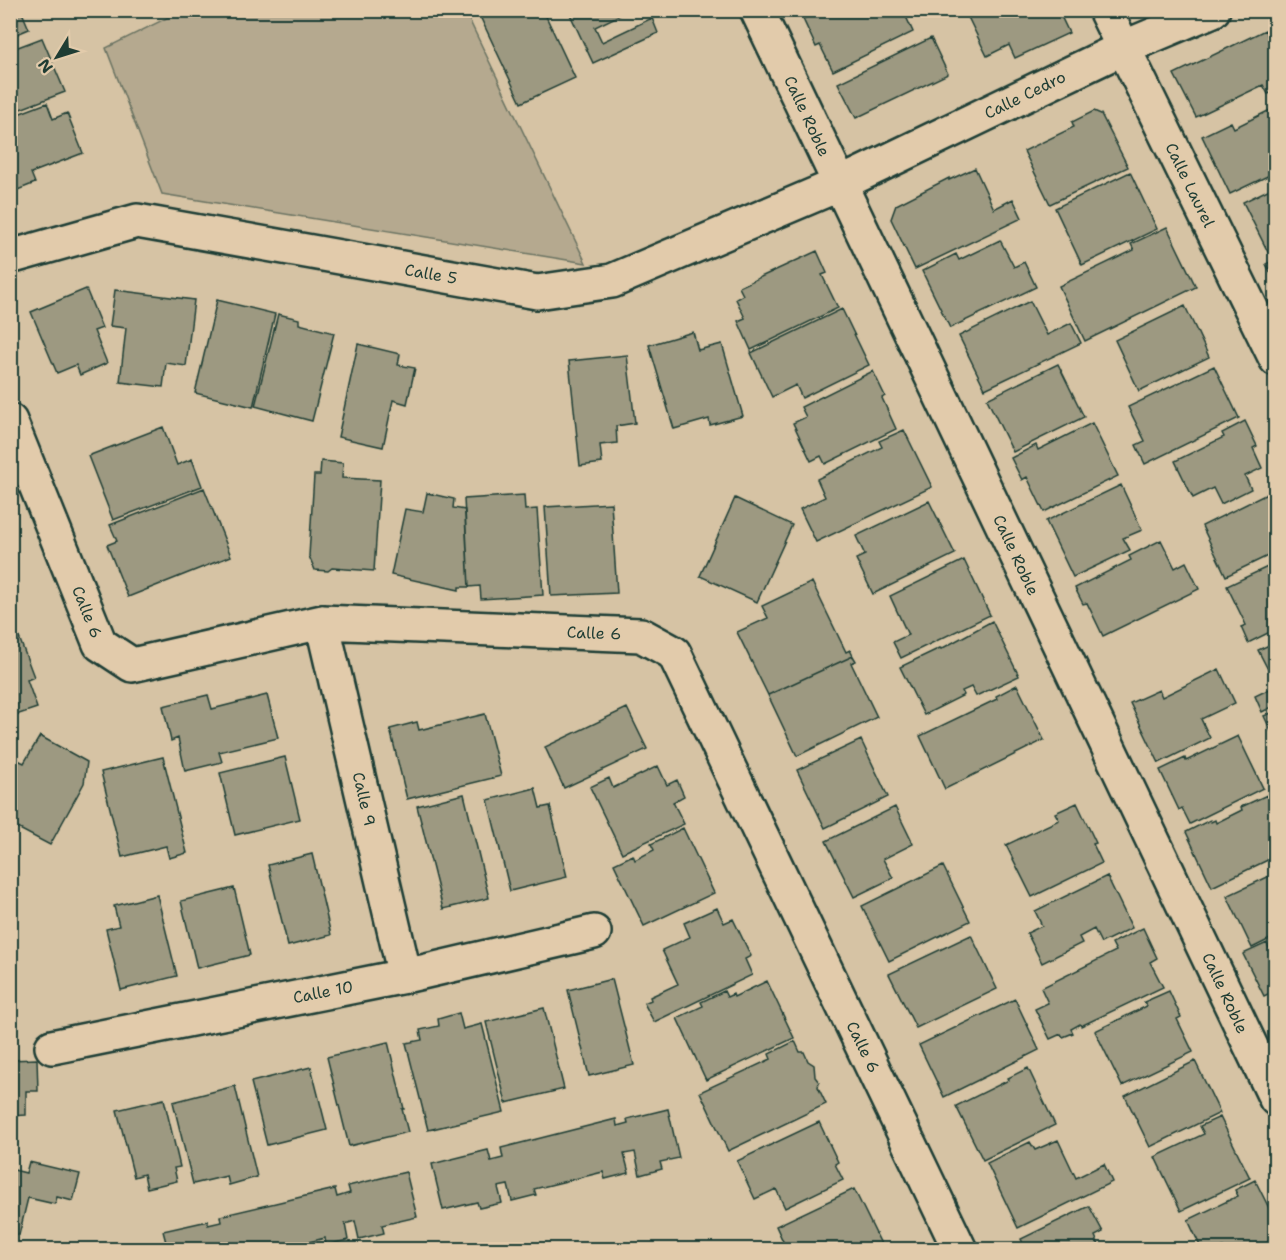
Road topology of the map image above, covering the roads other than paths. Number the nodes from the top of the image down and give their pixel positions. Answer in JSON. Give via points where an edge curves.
{"nodes":[{"id":1,"x":757,"y":10,"type":"edge"},
{"id":2,"x":1105,"y":10,"type":"edge"},
{"id":3,"x":1213,"y":10,"type":"edge"},
{"id":4,"x":1123,"y":48,"type":"junction"},
{"id":5,"x":840,"y":184,"type":"junction"},
{"id":6,"x":10,"y":256,"type":"edge"},
{"id":7,"x":1275,"y":359,"type":"edge"},
{"id":8,"x":10,"y":421,"type":"edge"},
{"id":9,"x":322,"y":622,"type":"junction"},
{"id":10,"x":594,"y":932,"type":"dead end"},
{"id":11,"x":405,"y":976,"type":"junction"},
{"id":12,"x":52,"y":1047,"type":"dead end"},
{"id":13,"x":1275,"y":1099,"type":"edge"},
{"id":14,"x":960,"y":1250,"type":"edge"}],
"edges":[{"from":1,"to":5,"type":"street","name":"Calle Roble"},
{"from":2,"to":4,"type":"street","name":"Calle Laurel"},
{"from":3,"to":4,"type":"street","name":"Calle Cedro"},
{"from":4,"to":5,"type":"street","name":"Calle Cedro"},
{"from":4,"to":7,"type":"street","name":"Calle Laurel"},
{"from":5,"to":6,"type":"street","name":"Calle 5","via":[[612,281],[537,292],[137,221]]},
{"from":5,"to":13,"type":"street","name":"Calle Roble"},
{"from":8,"to":9,"type":"street","name":"Calle 6","via":[[100,644],[132,665]]},
{"from":9,"to":11,"type":"street","name":"Calle 9"},
{"from":9,"to":14,"type":"street","name":"Calle 6","via":[[641,635],[674,653]]},
{"from":10,"to":11,"type":"street","name":"Calle 10"},
{"from":11,"to":12,"type":"street","name":"Calle 10"}]}
